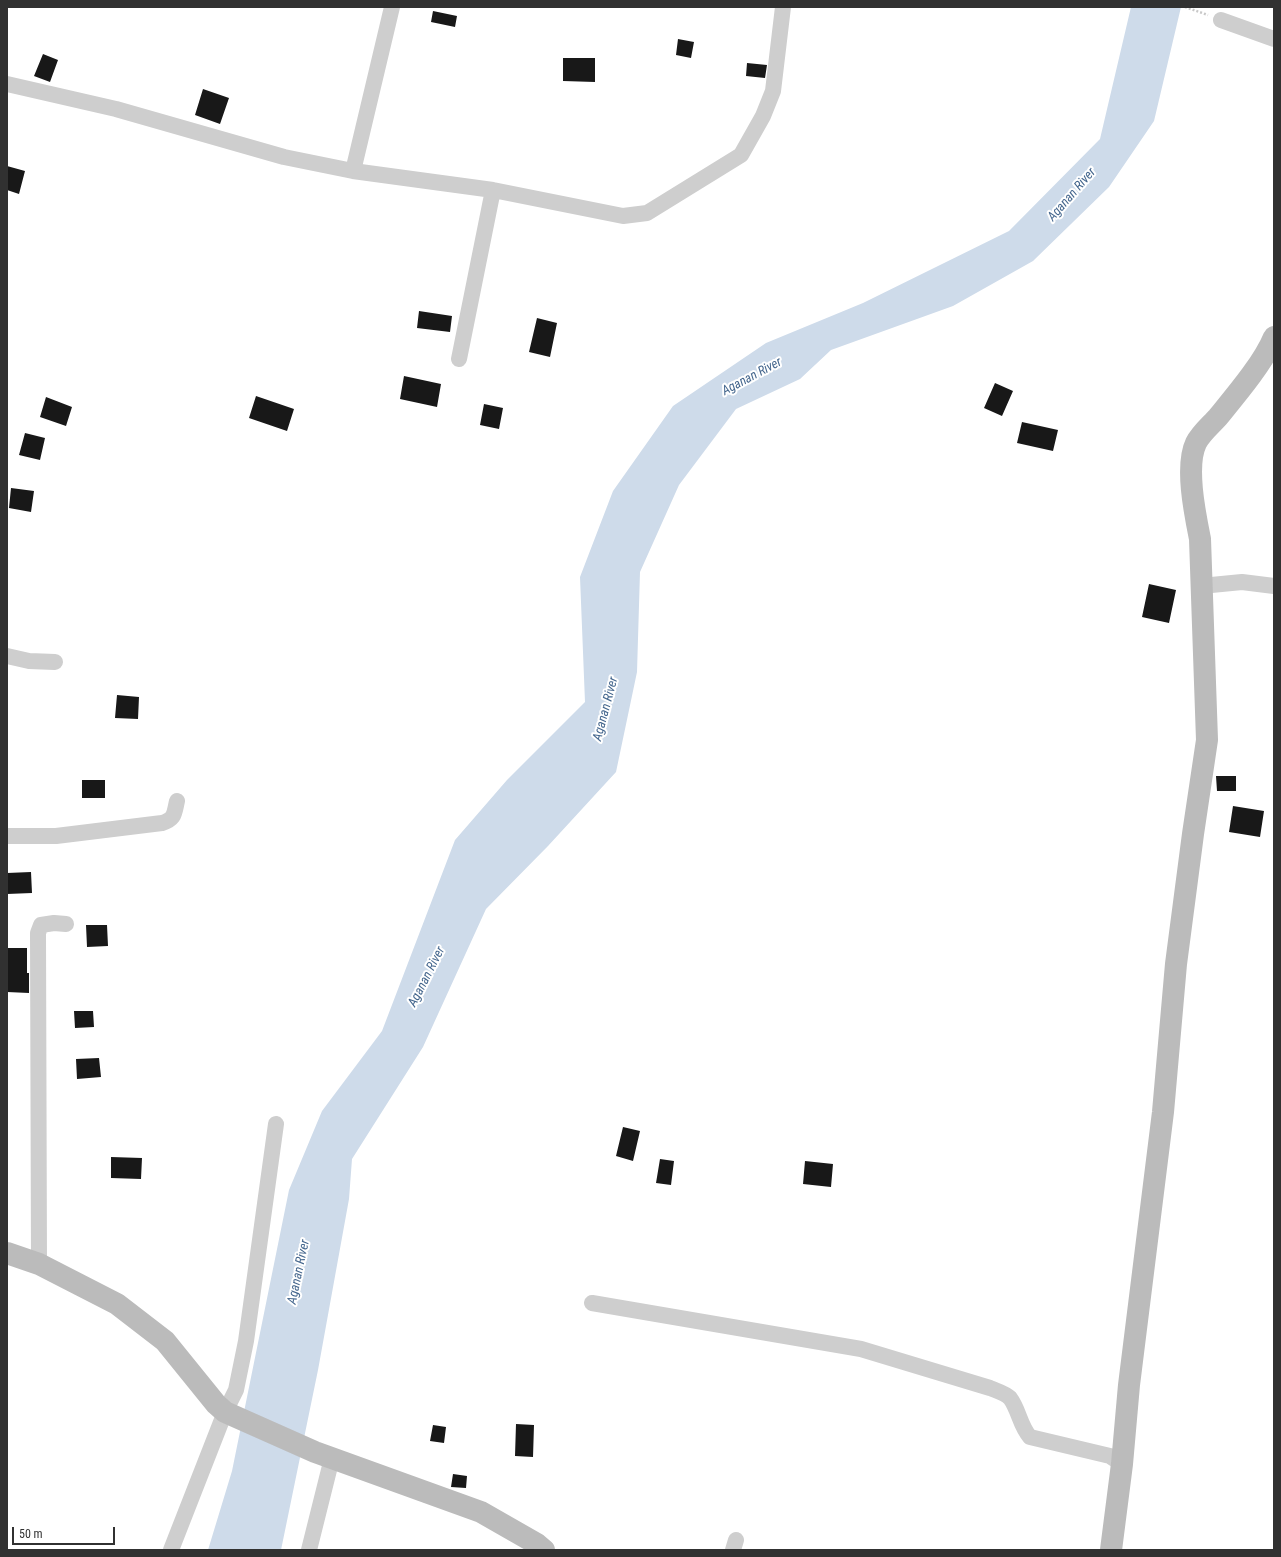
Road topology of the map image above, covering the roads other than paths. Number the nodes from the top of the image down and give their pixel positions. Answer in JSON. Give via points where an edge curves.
{"nodes":[{"id":1,"x":392,"y":7,"type":"edge"},
{"id":2,"x":783,"y":7,"type":"edge"},
{"id":3,"x":1215,"y":18,"type":"road end"},
{"id":4,"x":1274,"y":39,"type":"edge"},
{"id":5,"x":7,"y":84,"type":"edge"},
{"id":6,"x":353,"y":171,"type":"junction"},
{"id":7,"x":493,"y":190,"type":"junction"},
{"id":8,"x":1274,"y":337,"type":"edge"},
{"id":9,"x":459,"y":359,"type":"dead end"},
{"id":10,"x":1201,"y":586,"type":"junction"},
{"id":11,"x":1274,"y":586,"type":"edge"},
{"id":12,"x":7,"y":656,"type":"edge"},
{"id":13,"x":55,"y":662,"type":"dead end"},
{"id":14,"x":177,"y":801,"type":"dead end"},
{"id":15,"x":7,"y":836,"type":"edge"},
{"id":16,"x":66,"y":924,"type":"dead end"},
{"id":17,"x":276,"y":1124,"type":"dead end"},
{"id":18,"x":7,"y":1253,"type":"edge"},
{"id":19,"x":40,"y":1264,"type":"junction"},
{"id":20,"x":592,"y":1304,"type":"dead end"},
{"id":21,"x":229,"y":1413,"type":"junction"},
{"id":22,"x":324,"y":1455,"type":"junction"},
{"id":23,"x":1122,"y":1464,"type":"junction"},
{"id":24,"x":171,"y":1550,"type":"edge"},
{"id":25,"x":309,"y":1550,"type":"edge"},
{"id":26,"x":544,"y":1550,"type":"edge"},
{"id":27,"x":1112,"y":1550,"type":"edge"}],
"edges":[{"from":1,"to":6,"type":"street"},
{"from":2,"to":7,"type":"street","via":[[773,91],[763,116],[741,155],[647,213],[623,216]]},
{"from":3,"to":4,"type":"street"},
{"from":5,"to":6,"type":"street","via":[[116,109],[284,157]]},
{"from":6,"to":7,"type":"street"},
{"from":7,"to":9,"type":"street"},
{"from":8,"to":10,"type":"street","via":[[1270,347],[1236,395],[1197,442],[1191,462],[1200,539]]},
{"from":10,"to":11,"type":"street","via":[[1242,582]]},
{"from":10,"to":23,"type":"street","via":[[1207,740],[1176,964],[1163,1112]]},
{"from":12,"to":13,"type":"street","via":[[29,661]]},
{"from":14,"to":15,"type":"street","via":[[173,817],[162,823],[56,836]]},
{"from":16,"to":19,"type":"street","via":[[41,925],[38,933]]},
{"from":17,"to":21,"type":"street","via":[[246,1341]]},
{"from":18,"to":19,"type":"street"},
{"from":19,"to":21,"type":"street","via":[[117,1304],[165,1341],[216,1404]]},
{"from":20,"to":23,"type":"street","via":[[861,1350],[983,1386],[1009,1398],[1024,1431],[1030,1437],[1110,1456]]},
{"from":21,"to":22,"type":"street"},
{"from":21,"to":24,"type":"street"},
{"from":22,"to":25,"type":"street"},
{"from":22,"to":26,"type":"street","via":[[481,1512]]},
{"from":23,"to":27,"type":"street"}]}
